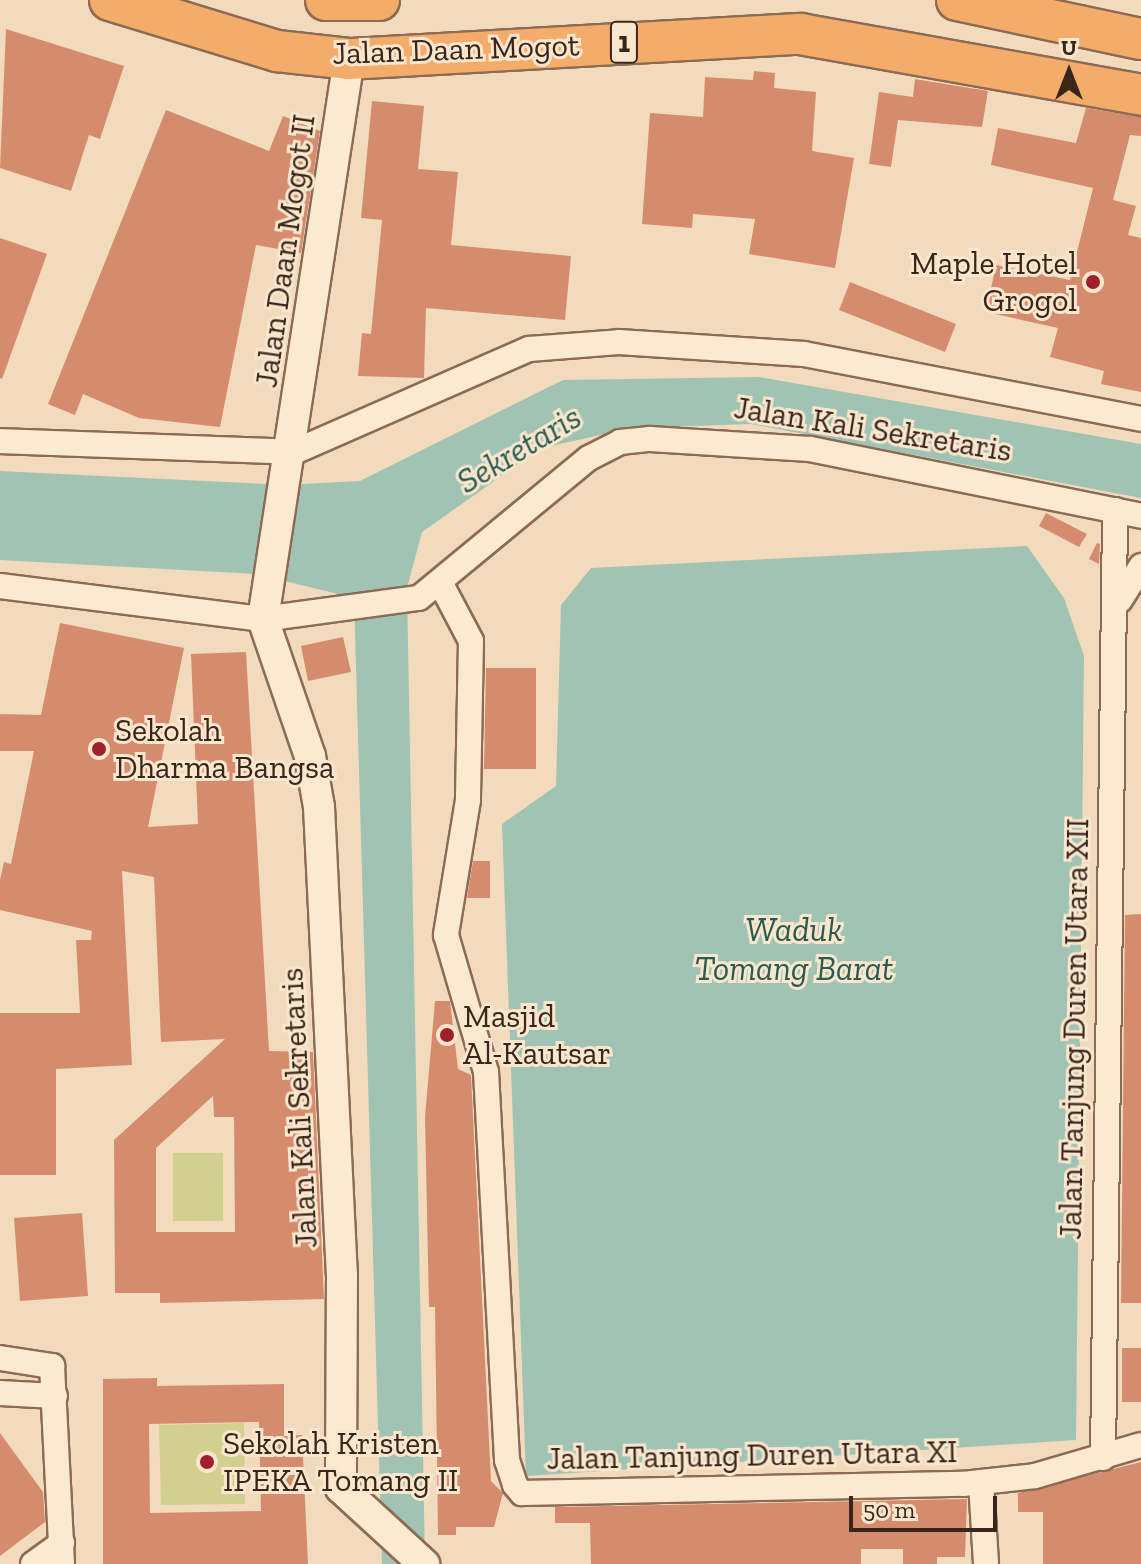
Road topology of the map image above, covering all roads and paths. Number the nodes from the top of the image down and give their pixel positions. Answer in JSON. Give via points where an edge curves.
{"nodes":[{"id":1,"x":110,"y":0,"type":"edge"},
{"id":2,"x":326,"y":0,"type":"edge"},
{"id":3,"x":379,"y":0,"type":"edge"},
{"id":4,"x":957,"y":0,"type":"edge"},
{"id":5,"x":1141,"y":39,"type":"edge"},
{"id":6,"x":349,"y":59,"type":"junction"},
{"id":7,"x":1141,"y":95,"type":"edge"},
{"id":8,"x":1141,"y":419,"type":"edge"},
{"id":9,"x":0,"y":441,"type":"edge"},
{"id":10,"x":292,"y":461,"type":"junction"},
{"id":11,"x":1115,"y":510,"type":"junction"},
{"id":12,"x":1141,"y":516,"type":"edge"},
{"id":13,"x":1141,"y":566,"type":"edge"},
{"id":14,"x":441,"y":584,"type":"junction"},
{"id":15,"x":0,"y":586,"type":"edge"},
{"id":16,"x":1119,"y":602,"type":"junction"},
{"id":17,"x":264,"y":609,"type":"junction"},
{"id":18,"x":0,"y":1358,"type":"edge"},
{"id":19,"x":0,"y":1393,"type":"edge"},
{"id":20,"x":55,"y":1396,"type":"junction"},
{"id":21,"x":1141,"y":1445,"type":"edge"},
{"id":22,"x":1103,"y":1458,"type":"junction"},
{"id":23,"x":981,"y":1482,"type":"junction"},
{"id":24,"x":62,"y":1554,"type":"edge"},
{"id":25,"x":33,"y":1564,"type":"edge"},
{"id":26,"x":424,"y":1564,"type":"edge"},
{"id":27,"x":986,"y":1564,"type":"edge"}],
"edges":[{"from":1,"to":6,"type":"highway","name":"Jalan Daan Mogot","number":"1","via":[[277,51]]},
{"from":2,"to":3,"type":"highway","name":"Jalan Daan Mogot"},
{"from":4,"to":5,"type":"highway"},
{"from":6,"to":7,"type":"highway","name":"Jalan Daan Mogot","number":"1","via":[[800,34]]},
{"from":6,"to":10,"type":"street","name":"Jalan Daan Mogot II"},
{"from":8,"to":10,"type":"street","name":"Jalan Kali Sekretaris","via":[[804,354],[619,342],[529,349]]},
{"from":9,"to":10,"type":"street"},
{"from":10,"to":17,"type":"street","name":"Jalan Daan Mogot II"},
{"from":11,"to":12,"type":"street","name":"Jalan Kali Sekretaris"},
{"from":11,"to":14,"type":"street","name":"Jalan Kali Sekretaris","via":[[810,449],[650,439],[620,442],[589,458]]},
{"from":11,"to":16,"type":"street","name":"Jalan Tanjung Duren Utara XII"},
{"from":13,"to":16,"type":"street","name":"Jalan Tanjung Duren Utara XII"},
{"from":14,"to":17,"type":"street","name":"Jalan Kali Sekretaris","via":[[419,598],[327,611]]},
{"from":14,"to":23,"type":"street","name":"Jalan Tanjung Duren Utara XI","via":[[471,641],[468,800],[446,935],[486,1072],[507,1460],[515,1485],[522,1493]]},
{"from":15,"to":17,"type":"street","name":"Jalan Kali Sekretaris"},
{"from":16,"to":22,"type":"street","name":"Jalan Tanjung Duren Utara XII","via":[[1102,1153]]},
{"from":17,"to":26,"type":"street","name":"Jalan Kali Sekretaris","via":[[310,756],[319,807],[342,1275],[341,1488],[354,1506]]},
{"from":18,"to":20,"type":"street","via":[[52,1366]]},
{"from":19,"to":20,"type":"street"},
{"from":20,"to":24,"type":"street"},
{"from":21,"to":22,"type":"street","name":"Jalan Tanjung Duren Utara XI"},
{"from":22,"to":23,"type":"street","name":"Jalan Tanjung Duren Utara XI"},
{"from":23,"to":27,"type":"street"},
{"from":24,"to":25,"type":"street"}]}
